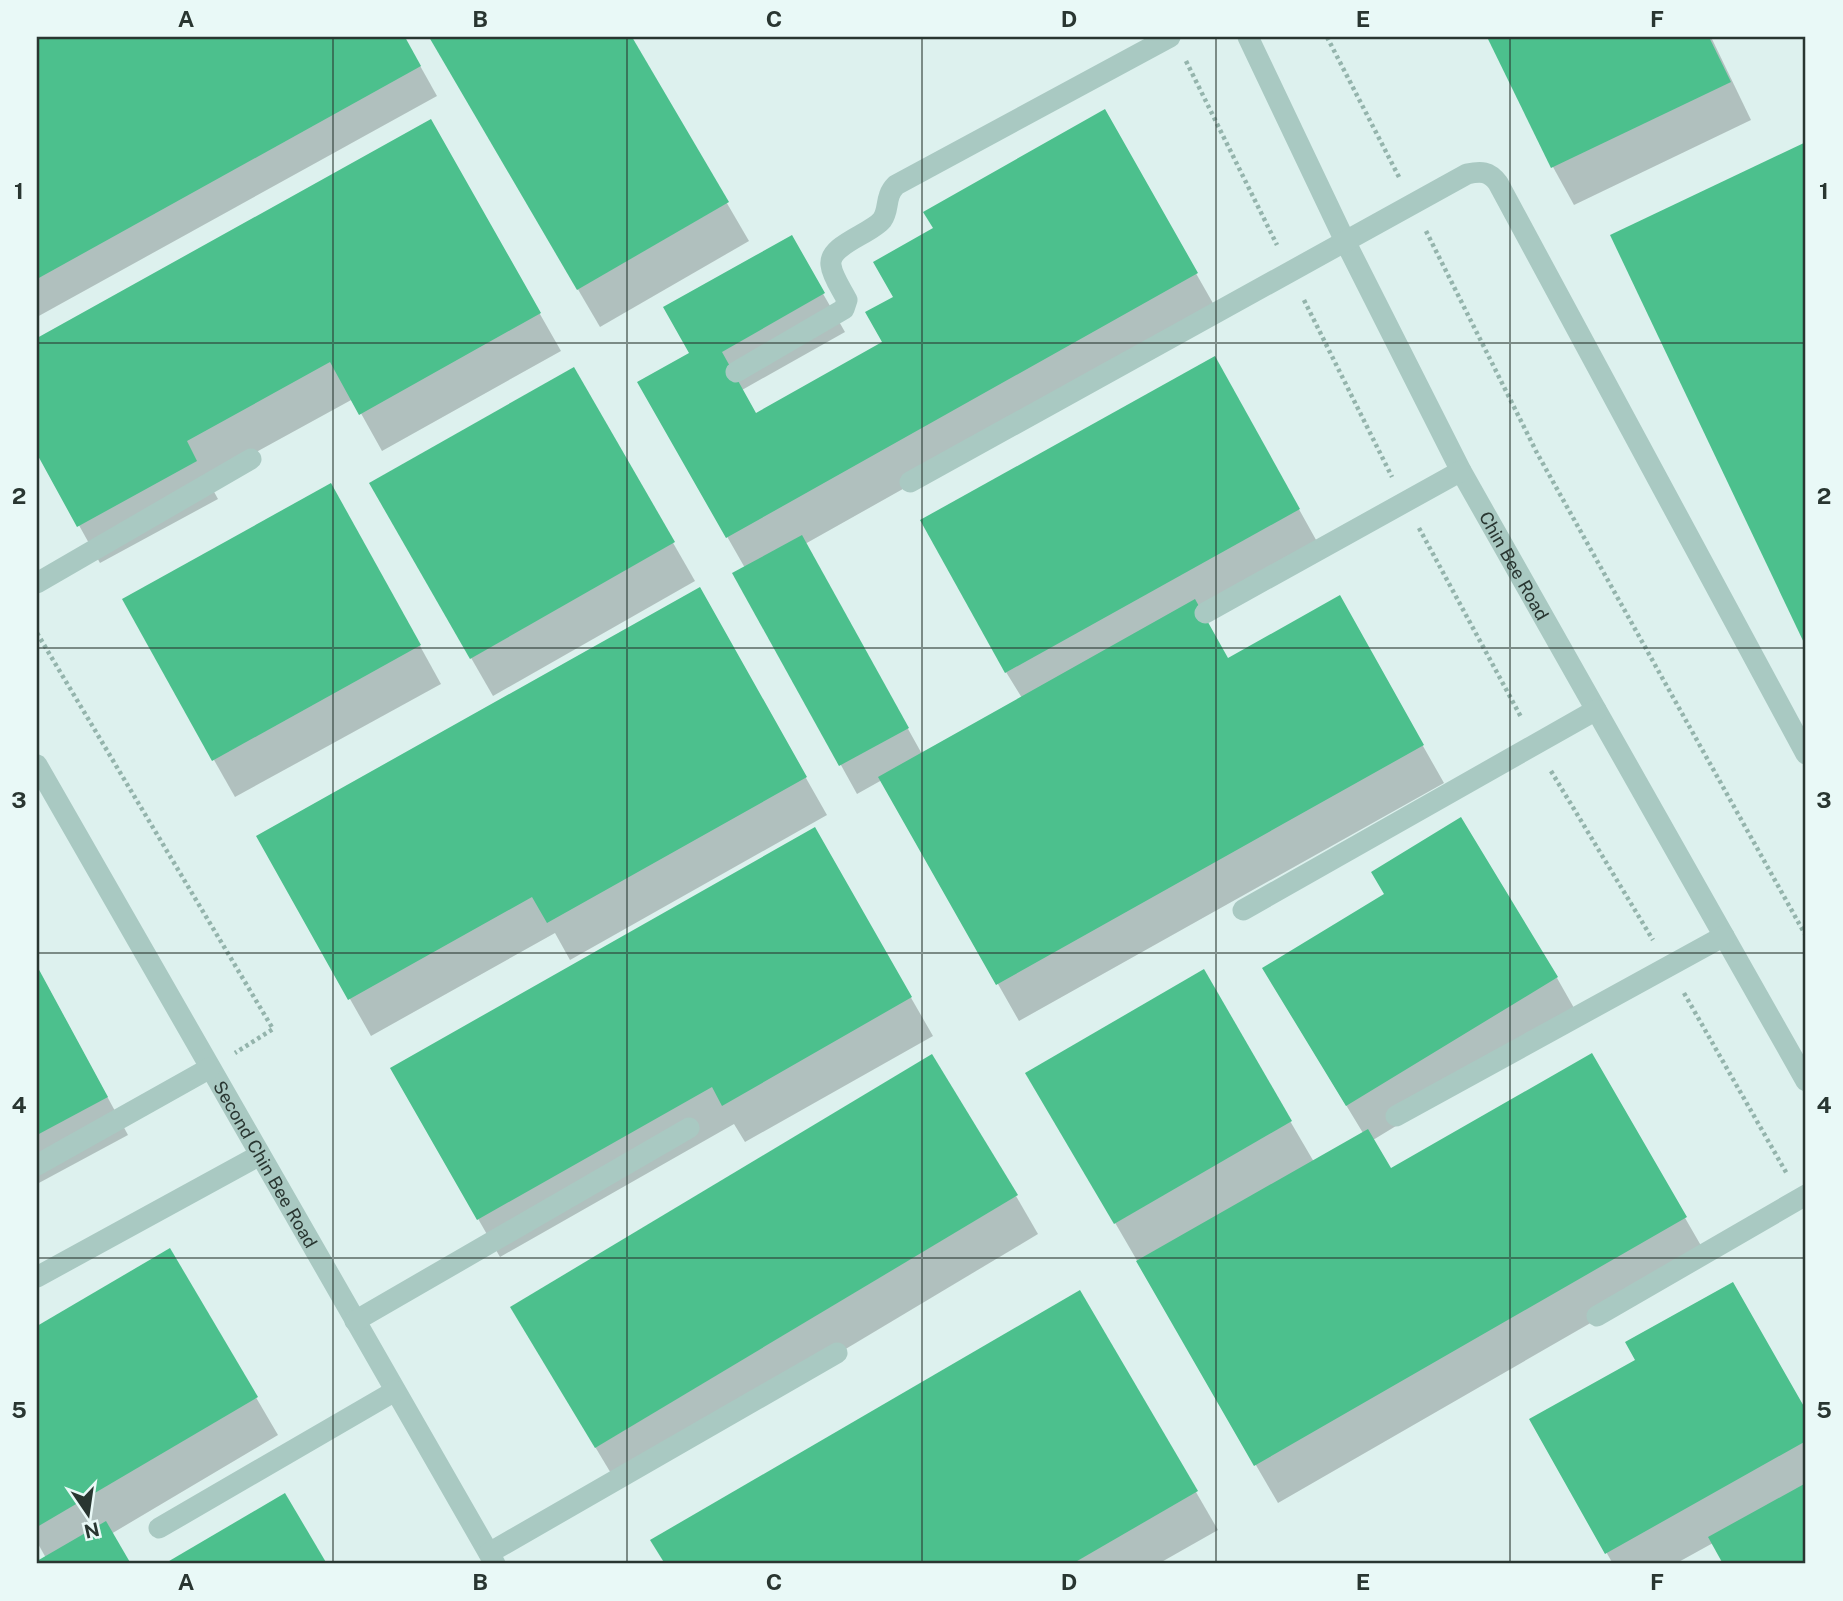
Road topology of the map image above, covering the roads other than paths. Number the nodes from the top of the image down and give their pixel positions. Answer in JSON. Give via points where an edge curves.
{"nodes":[{"id":1,"x":1248,"y":37,"type":"edge"},
{"id":2,"x":1175,"y":43,"type":"edge"},
{"id":3,"x":1345,"y":241,"type":"junction"},
{"id":4,"x":736,"y":372,"type":"dead end"},
{"id":5,"x":251,"y":459,"type":"dead end"},
{"id":6,"x":1461,"y":471,"type":"junction"},
{"id":7,"x":910,"y":482,"type":"dead end"},
{"id":8,"x":37,"y":583,"type":"edge"},
{"id":9,"x":1205,"y":613,"type":"dead end"},
{"id":10,"x":1596,"y":710,"type":"junction"},
{"id":11,"x":1806,"y":754,"type":"edge"},
{"id":12,"x":37,"y":765,"type":"edge"},
{"id":13,"x":1243,"y":910,"type":"dead end"},
{"id":14,"x":1724,"y":936,"type":"junction"},
{"id":15,"x":210,"y":1068,"type":"junction"},
{"id":16,"x":1806,"y":1081,"type":"edge"},
{"id":17,"x":1396,"y":1116,"type":"dead end"},
{"id":18,"x":689,"y":1128,"type":"dead end"},
{"id":19,"x":260,"y":1155,"type":"junction"},
{"id":20,"x":37,"y":1165,"type":"edge"},
{"id":21,"x":1803,"y":1197,"type":"edge"},
{"id":22,"x":37,"y":1277,"type":"edge"},
{"id":23,"x":1597,"y":1316,"type":"dead end"},
{"id":24,"x":355,"y":1321,"type":"junction"},
{"id":25,"x":837,"y":1353,"type":"dead end"},
{"id":26,"x":396,"y":1391,"type":"junction"},
{"id":27,"x":159,"y":1528,"type":"dead end"},
{"id":28,"x":492,"y":1558,"type":"edge"}],
"edges":[{"from":1,"to":3,"type":"street","name":"Chin Bee Road"},
{"from":2,"to":4,"type":"street","via":[[896,186],[889,192],[880,223],[832,257],[831,266],[847,300],[844,309]]},
{"from":3,"to":6,"type":"street","name":"Chin Bee Road"},
{"from":3,"to":7,"type":"street"},
{"from":3,"to":11,"type":"street","via":[[1467,174],[1493,176]]},
{"from":5,"to":8,"type":"street"},
{"from":6,"to":9,"type":"street"},
{"from":6,"to":10,"type":"street","name":"Chin Bee Road"},
{"from":10,"to":13,"type":"street"},
{"from":10,"to":14,"type":"street","name":"Chin Bee Road"},
{"from":12,"to":15,"type":"street","name":"Second Chin Bee Road"},
{"from":14,"to":16,"type":"street","name":"Chin Bee Road"},
{"from":14,"to":17,"type":"street"},
{"from":15,"to":19,"type":"street","name":"Second Chin Bee Road"},
{"from":15,"to":20,"type":"street"},
{"from":18,"to":24,"type":"street"},
{"from":19,"to":22,"type":"street"},
{"from":19,"to":24,"type":"street","name":"Second Chin Bee Road"},
{"from":21,"to":23,"type":"street"},
{"from":24,"to":26,"type":"street","name":"Second Chin Bee Road"},
{"from":25,"to":28,"type":"street"},
{"from":26,"to":27,"type":"street"},
{"from":26,"to":28,"type":"street","name":"Second Chin Bee Road"}]}
